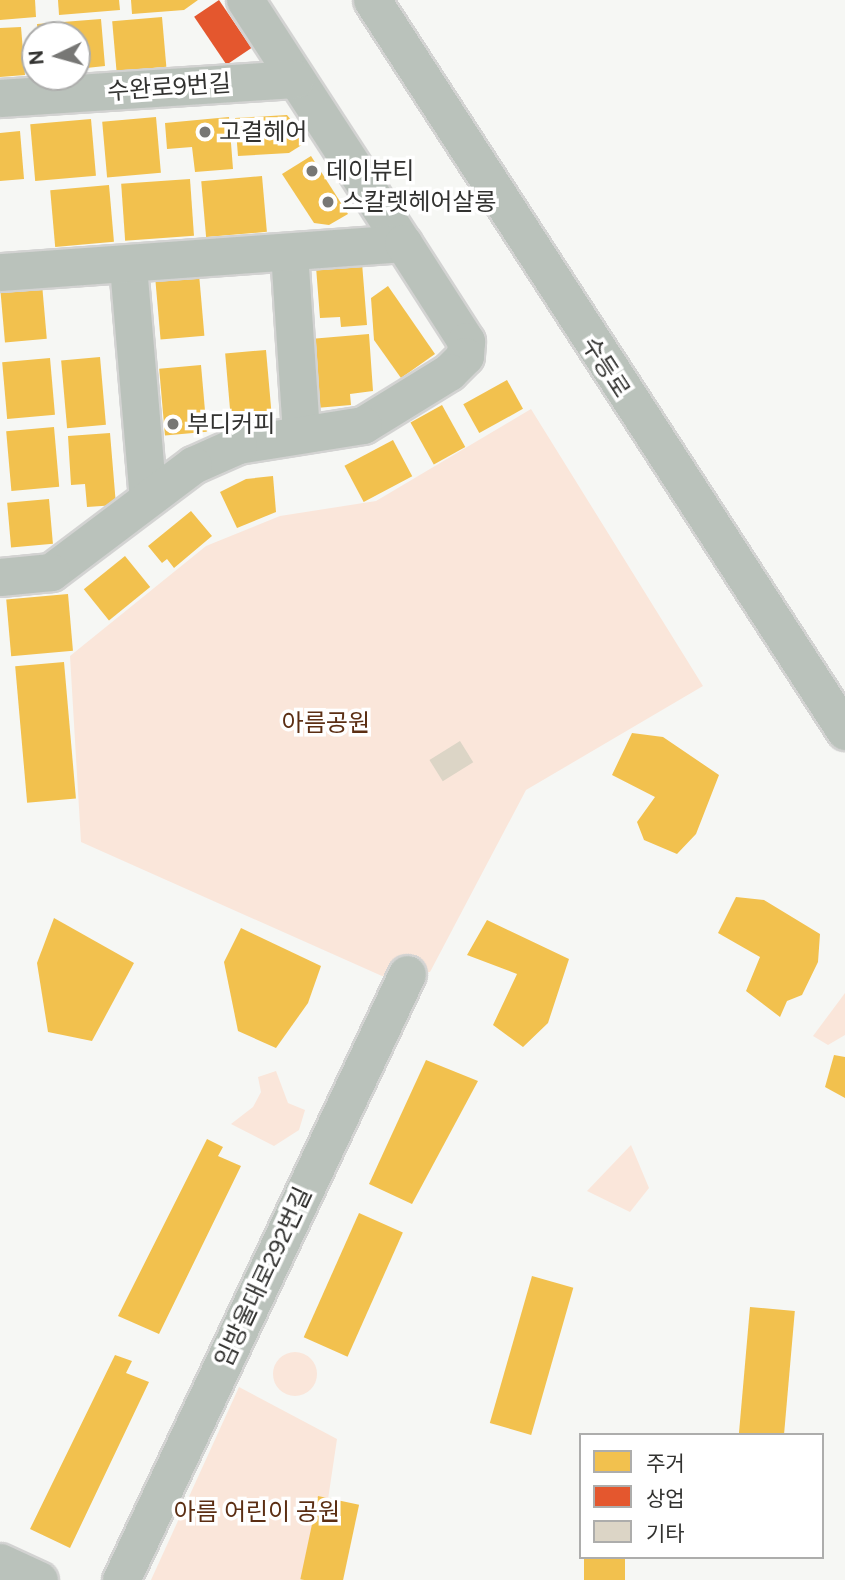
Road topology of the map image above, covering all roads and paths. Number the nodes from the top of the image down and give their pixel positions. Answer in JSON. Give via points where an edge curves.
{"nodes":[{"id":1,"x":245,"y":0,"type":"edge"},
{"id":2,"x":372,"y":0,"type":"edge"},
{"id":3,"x":295,"y":79,"type":"junction"},
{"id":4,"x":0,"y":98,"type":"edge"},
{"id":5,"x":403,"y":243,"type":"junction"},
{"id":6,"x":289,"y":252,"type":"junction"},
{"id":7,"x":128,"y":265,"type":"junction"},
{"id":8,"x":0,"y":272,"type":"edge"},
{"id":9,"x":300,"y":431,"type":"junction"},
{"id":10,"x":148,"y":497,"type":"junction"},
{"id":11,"x":0,"y":577,"type":"edge"},
{"id":12,"x":845,"y":731,"type":"edge"},
{"id":13,"x":407,"y":974,"type":"dead end"},
{"id":14,"x":0,"y":1562,"type":"edge"},
{"id":15,"x":39,"y":1580,"type":"edge"},
{"id":16,"x":121,"y":1580,"type":"edge"}],
"edges":[{"from":1,"to":3,"type":"street"},
{"from":2,"to":12,"type":"street","name":"수등로"},
{"from":3,"to":4,"type":"street","name":"수완로9번길"},
{"from":3,"to":5,"type":"street"},
{"from":5,"to":6,"type":"street"},
{"from":5,"to":9,"type":"street","via":[[460,326],[465,356],[363,425]]},
{"from":6,"to":7,"type":"street"},
{"from":6,"to":9,"type":"street"},
{"from":7,"to":8,"type":"street"},
{"from":7,"to":10,"type":"street"},
{"from":9,"to":10,"type":"street","via":[[238,445],[193,465]]},
{"from":10,"to":11,"type":"street","via":[[51,572]]},
{"from":13,"to":16,"type":"street","name":"임방울대로292번길"},
{"from":14,"to":15,"type":"street"}]}
